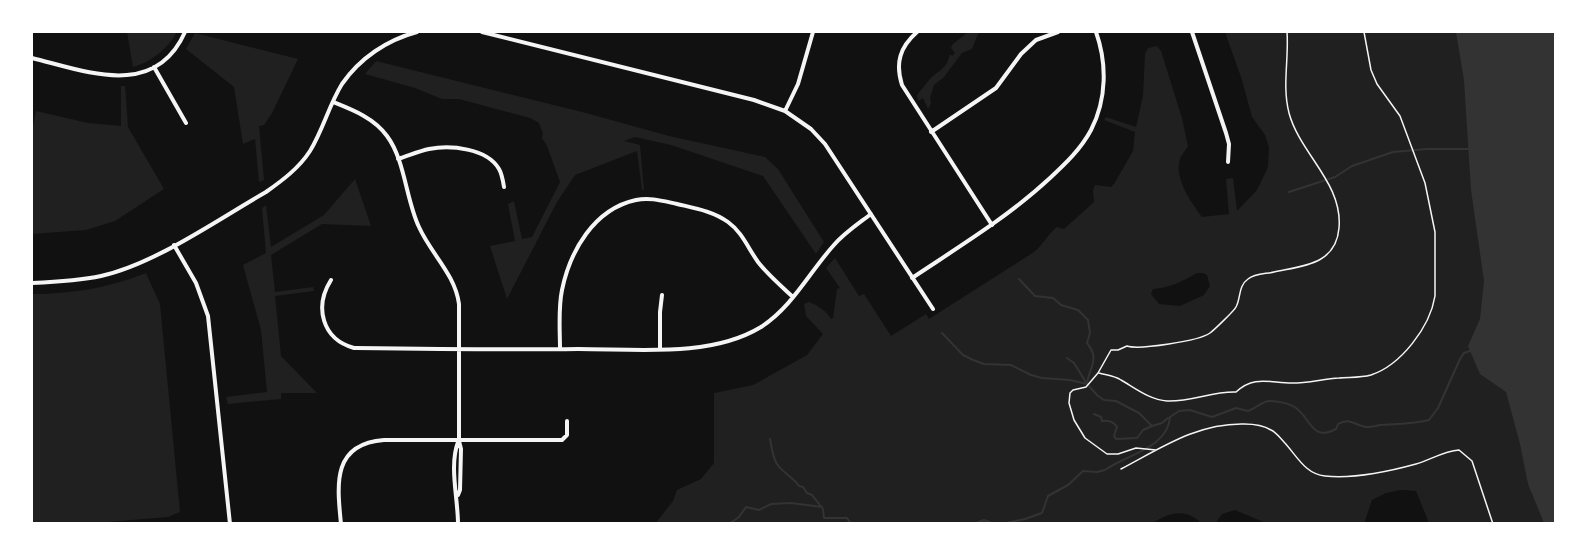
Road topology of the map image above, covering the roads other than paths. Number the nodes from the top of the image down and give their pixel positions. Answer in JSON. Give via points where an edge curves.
{"nodes":[{"id":1,"x":185,"y":32,"type":"edge"},
{"id":2,"x":417,"y":32,"type":"edge"},
{"id":3,"x":482,"y":32,"type":"edge"},
{"id":4,"x":813,"y":32,"type":"edge"},
{"id":5,"x":918,"y":32,"type":"edge"},
{"id":6,"x":1058,"y":32,"type":"edge"},
{"id":7,"x":1096,"y":32,"type":"edge"},
{"id":8,"x":1192,"y":32,"type":"edge"},
{"id":9,"x":32,"y":58,"type":"edge"},
{"id":10,"x":154,"y":67,"type":"junction"},
{"id":11,"x":333,"y":102,"type":"junction"},
{"id":12,"x":785,"y":111,"type":"junction"},
{"id":13,"x":186,"y":123,"type":"dead end"},
{"id":14,"x":931,"y":132,"type":"junction"},
{"id":15,"x":398,"y":159,"type":"junction"},
{"id":16,"x":1228,"y":162,"type":"dead end"},
{"id":17,"x":504,"y":187,"type":"dead end"},
{"id":18,"x":871,"y":214,"type":"junction"},
{"id":19,"x":992,"y":225,"type":"junction"},
{"id":20,"x":174,"y":245,"type":"junction"},
{"id":21,"x":912,"y":278,"type":"junction"},
{"id":22,"x":331,"y":280,"type":"dead end"},
{"id":23,"x":32,"y":283,"type":"edge"},
{"id":24,"x":662,"y":295,"type":"dead end"},
{"id":25,"x":793,"y":297,"type":"junction"},
{"id":26,"x":933,"y":309,"type":"dead end"},
{"id":27,"x":460,"y":349,"type":"junction"},
{"id":28,"x":560,"y":349,"type":"junction"},
{"id":29,"x":660,"y":349,"type":"junction"},
{"id":30,"x":567,"y":422,"type":"dead end"},
{"id":31,"x":459,"y":441,"type":"junction"},
{"id":32,"x":230,"y":524,"type":"edge"},
{"id":33,"x":341,"y":524,"type":"edge"},
{"id":34,"x":458,"y":524,"type":"edge"}],
"edges":[{"from":1,"to":10,"type":"street","via":[[178,45]]},
{"from":2,"to":11,"type":"street","via":[[366,58]]},
{"from":3,"to":12,"type":"street"},
{"from":4,"to":12,"type":"street","via":[[798,84]]},
{"from":5,"to":14,"type":"street","via":[[905,46],[898,65],[902,85]]},
{"from":6,"to":14,"type":"street","via":[[1036,40],[996,88]]},
{"from":7,"to":19,"type":"street","via":[[1105,75],[1092,129],[1068,161],[1022,204]]},
{"from":8,"to":16,"type":"street","via":[[1226,133]]},
{"from":9,"to":10,"type":"street","via":[[106,76],[132,75]]},
{"from":10,"to":13,"type":"street"},
{"from":11,"to":15,"type":"street","via":[[357,111],[381,128]]},
{"from":11,"to":20,"type":"street","via":[[309,153],[284,180]]},
{"from":12,"to":18,"type":"street","via":[[825,144]]},
{"from":14,"to":19,"type":"street"},
{"from":15,"to":17,"type":"street","via":[[440,148],[480,154],[499,169]]},
{"from":15,"to":27,"type":"street","via":[[419,228],[456,288]]},
{"from":18,"to":21,"type":"street"},
{"from":18,"to":25,"type":"street","via":[[842,236]]},
{"from":19,"to":21,"type":"street"},
{"from":20,"to":23,"type":"street","via":[[140,263],[102,276]]},
{"from":20,"to":32,"type":"street","via":[[196,283],[208,316]]},
{"from":21,"to":26,"type":"street"},
{"from":22,"to":27,"type":"street","via":[[323,308],[328,330],[339,342],[354,348]]},
{"from":24,"to":29,"type":"street"},
{"from":25,"to":28,"type":"street","via":[[759,262],[736,228],[720,217],[664,201],[637,200],[601,217],[579,245],[561,292]]},
{"from":25,"to":29,"type":"street","via":[[761,327],[731,341],[699,348]]},
{"from":27,"to":28,"type":"street"},
{"from":27,"to":31,"type":"street"},
{"from":28,"to":29,"type":"street"},
{"from":30,"to":31,"type":"street","via":[[567,435],[561,440]]},
{"from":31,"to":33,"type":"street","via":[[384,440],[358,448],[344,460],[340,470]]},
{"from":31,"to":34,"type":"street"}]}
